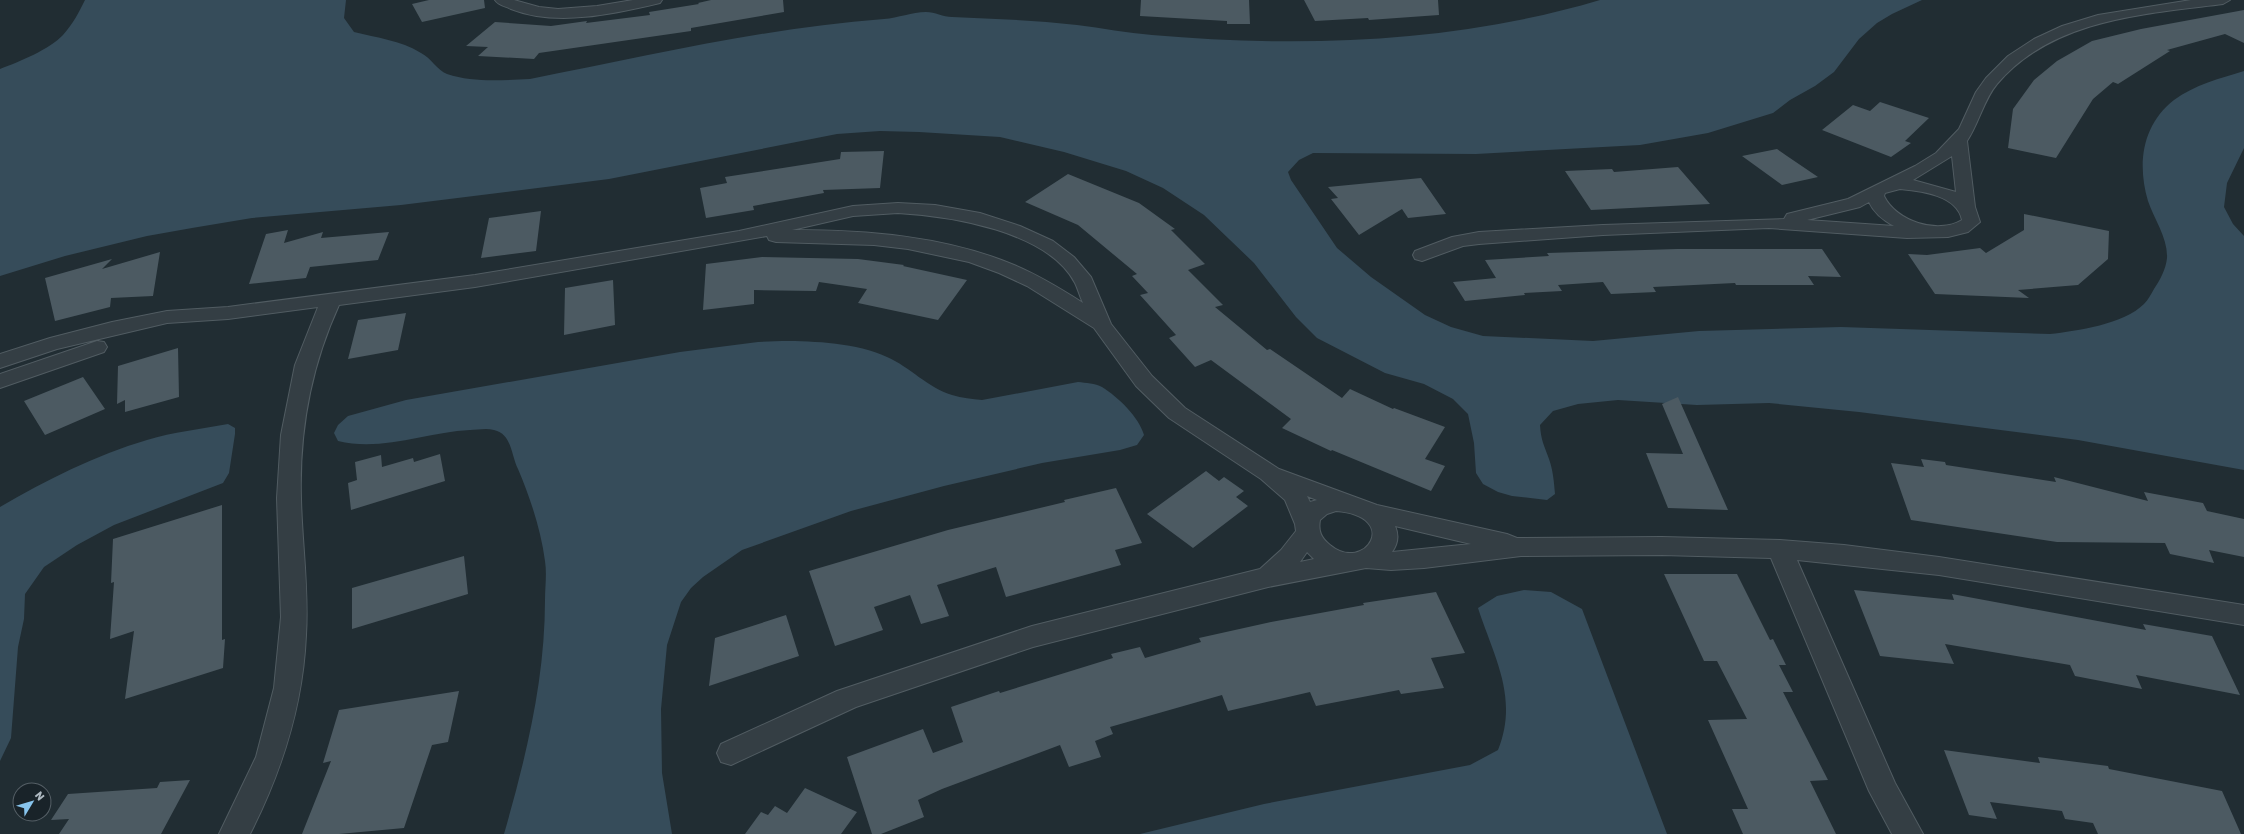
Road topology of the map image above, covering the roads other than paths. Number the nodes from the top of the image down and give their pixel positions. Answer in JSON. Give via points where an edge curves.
{"nodes":[{"id":1,"x":502,"y":0,"type":"edge"},
{"id":2,"x":655,"y":0,"type":"edge"},
{"id":3,"x":2223,"y":0,"type":"edge"},
{"id":4,"x":1959,"y":140,"type":"junction"},
{"id":5,"x":1882,"y":188,"type":"junction"},
{"id":6,"x":1966,"y":207,"type":"junction"},
{"id":7,"x":834,"y":214,"type":"junction"},
{"id":8,"x":1769,"y":223,"type":"junction"},
{"id":9,"x":1941,"y":231,"type":"junction"},
{"id":10,"x":838,"y":236,"type":"junction"},
{"id":11,"x":739,"y":237,"type":"junction"},
{"id":12,"x":1422,"y":255,"type":"dead end"},
{"id":13,"x":1067,"y":260,"type":"junction"},
{"id":14,"x":1033,"y":281,"type":"junction"},
{"id":15,"x":331,"y":300,"type":"junction"},
{"id":16,"x":1101,"y":324,"type":"junction"},
{"id":17,"x":0,"y":373,"type":"edge"},
{"id":18,"x":1269,"y":472,"type":"junction"},
{"id":19,"x":1350,"y":503,"type":"junction"},
{"id":20,"x":1374,"y":513,"type":"junction"},
{"id":21,"x":1307,"y":528,"type":"junction"},
{"id":22,"x":1521,"y":547,"type":"junction"},
{"id":23,"x":1780,"y":549,"type":"junction"},
{"id":24,"x":1362,"y":560,"type":"junction"},
{"id":25,"x":1268,"y":577,"type":"junction"},
{"id":26,"x":2244,"y":615,"type":"edge"},
{"id":27,"x":731,"y":753,"type":"dead end"},
{"id":28,"x":234,"y":834,"type":"edge"},
{"id":29,"x":1908,"y":834,"type":"edge"}],
"edges":[{"from":1,"to":2,"type":"street","via":[[534,10],[569,12],[609,9]]},
{"from":3,"to":4,"type":"street","via":[[2116,16],[2068,29],[2031,47],[2008,63],[1992,80]]},
{"from":4,"to":5,"type":"street","via":[[1943,156],[1923,169]]},
{"from":4,"to":6,"type":"street"},
{"from":5,"to":6,"type":"street","via":[[1899,184],[1929,188],[1950,196]]},
{"from":5,"to":8,"type":"street","via":[[1854,202]]},
{"from":5,"to":9,"type":"street","via":[[1875,196],[1876,203],[1894,218],[1924,229]]},
{"from":6,"to":9,"type":"street","via":[[1971,215],[1971,222],[1965,227]]},
{"from":7,"to":10,"type":"street","via":[[825,223],[826,229]]},
{"from":7,"to":11,"type":"street"},
{"from":7,"to":13,"type":"street","via":[[898,208],[953,212],[1014,230],[1046,244]]},
{"from":8,"to":9,"type":"street","via":[[1907,232]]},
{"from":8,"to":12,"type":"street","via":[[1479,238],[1459,241]]},
{"from":10,"to":11,"type":"street"},
{"from":10,"to":14,"type":"street","via":[[886,240],[942,251],[1003,268]]},
{"from":11,"to":15,"type":"street","via":[[475,281]]},
{"from":13,"to":14,"type":"street","via":[[1065,272],[1058,277]]},
{"from":13,"to":16,"type":"street","via":[[1084,281]]},
{"from":14,"to":16,"type":"street"},
{"from":15,"to":17,"type":"street","via":[[228,313]]},
{"from":15,"to":28,"type":"street","via":[[313,340],[290,444],[294,617],[284,708],[270,758]]},
{"from":16,"to":18,"type":"street","via":[[1144,381],[1178,413]]},
{"from":18,"to":19,"type":"street"},
{"from":18,"to":21,"type":"street","via":[[1295,495]]},
{"from":19,"to":20,"type":"street"},
{"from":19,"to":21,"type":"street","via":[[1327,504],[1311,515]]},
{"from":20,"to":22,"type":"street"},
{"from":20,"to":24,"type":"street","via":[[1386,529],[1387,539],[1377,554]]},
{"from":21,"to":24,"type":"street","via":[[1311,543],[1325,554],[1343,561]]},
{"from":21,"to":25,"type":"street","via":[[1290,557]]},
{"from":22,"to":23,"type":"street","via":[[1662,546]]},
{"from":22,"to":24,"type":"street","via":[[1424,559]]},
{"from":23,"to":26,"type":"street","via":[[1939,566]]},
{"from":23,"to":29,"type":"street","via":[[1881,784]]},
{"from":24,"to":25,"type":"street"},
{"from":25,"to":27,"type":"street","via":[[1032,637],[936,668],[847,699]]}]}
